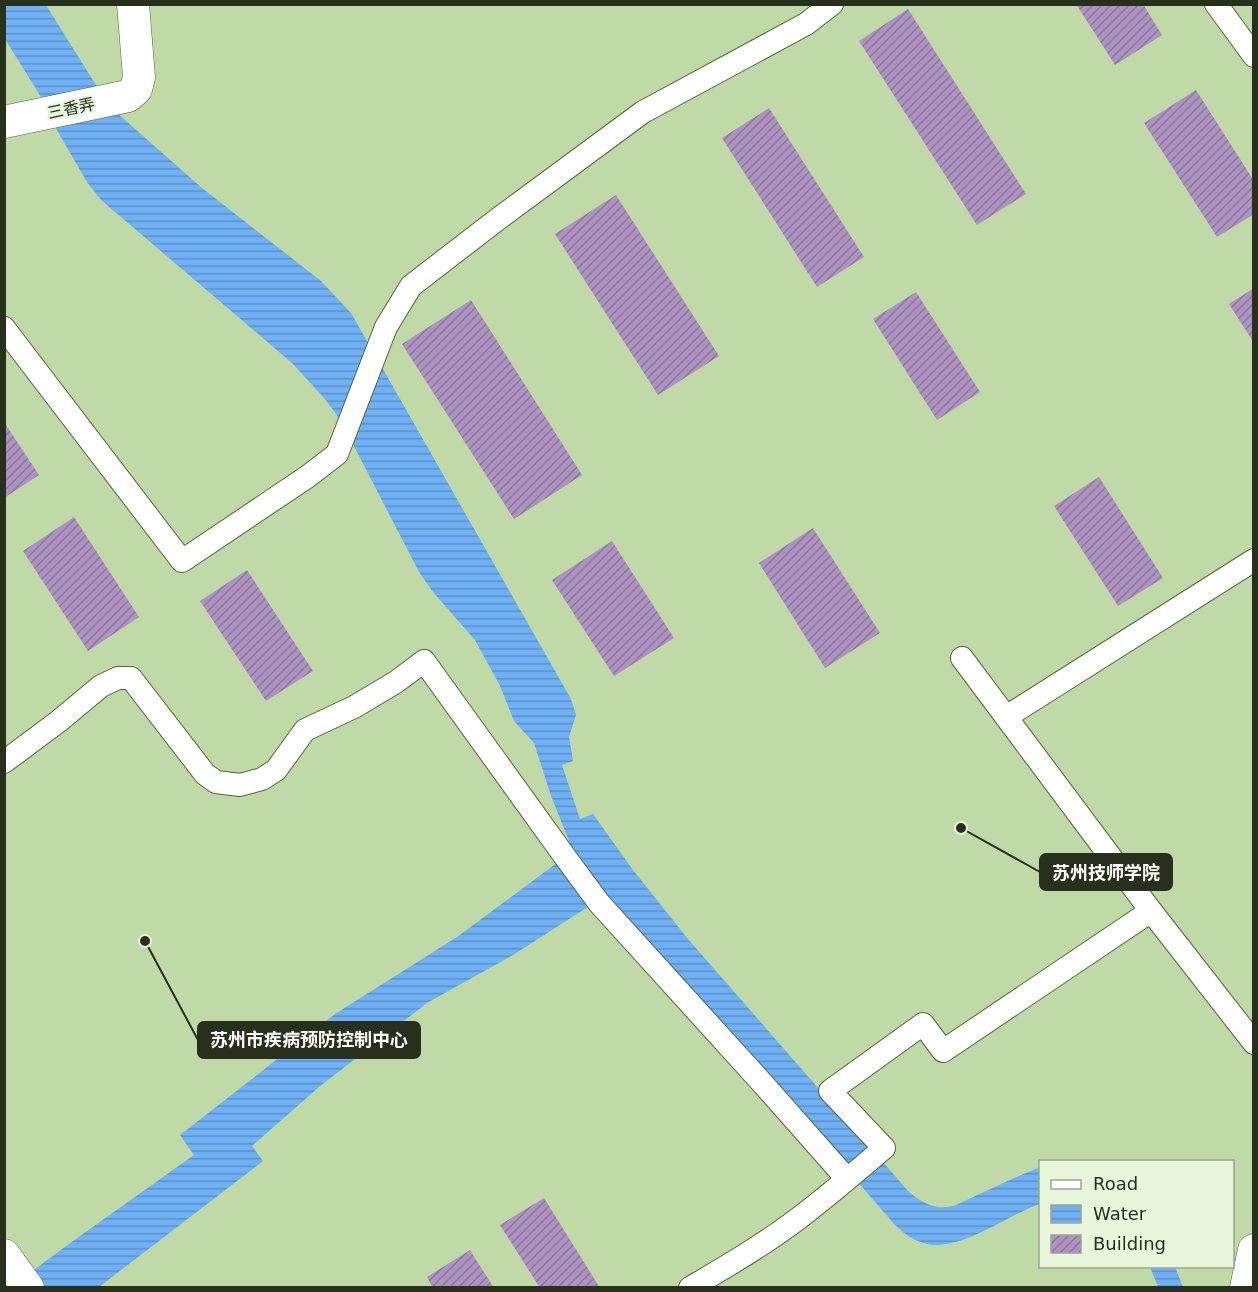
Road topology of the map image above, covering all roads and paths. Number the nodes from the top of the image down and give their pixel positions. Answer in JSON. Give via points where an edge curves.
{"nodes":[{"id":1,"x":133,"y":4,"type":"edge"},
{"id":2,"x":832,"y":4,"type":"edge"},
{"id":3,"x":1216,"y":4,"type":"edge"},
{"id":4,"x":1254,"y":56,"type":"edge"},
{"id":5,"x":4,"y":122,"type":"edge"},
{"id":6,"x":4,"y":328,"type":"edge"},
{"id":7,"x":1254,"y":560,"type":"edge"},
{"id":8,"x":962,"y":658,"type":"dead end"},
{"id":9,"x":1006,"y":717,"type":"junction"},
{"id":10,"x":4,"y":762,"type":"edge"},
{"id":11,"x":1151,"y":911,"type":"junction"},
{"id":12,"x":1254,"y":1043,"type":"edge"},
{"id":13,"x":849,"y":1178,"type":"junction"},
{"id":14,"x":1254,"y":1250,"type":"edge"},
{"id":15,"x":690,"y":1287,"type":"edge"},
{"id":16,"x":1246,"y":1287,"type":"edge"}],
"edges":[{"from":1,"to":5,"type":"street","name":"三香弄","via":[[139,77],[132,92]]},
{"from":2,"to":6,"type":"street","via":[[807,24],[643,112],[411,286],[386,327],[337,454],[182,561]]},
{"from":3,"to":4,"type":"street"},
{"from":7,"to":9,"type":"street"},
{"from":8,"to":9,"type":"street"},
{"from":9,"to":11,"type":"street"},
{"from":10,"to":13,"type":"street","via":[[101,686],[118,678],[132,678],[205,774],[216,782],[240,785],[276,770],[305,730],[354,707],[424,661],[599,903]]},
{"from":11,"to":12,"type":"street"},
{"from":11,"to":13,"type":"street","via":[[943,1051],[923,1024],[830,1090],[884,1148]]},
{"from":13,"to":15,"type":"street","via":[[798,1219]]},
{"from":14,"to":16,"type":"street"}]}
